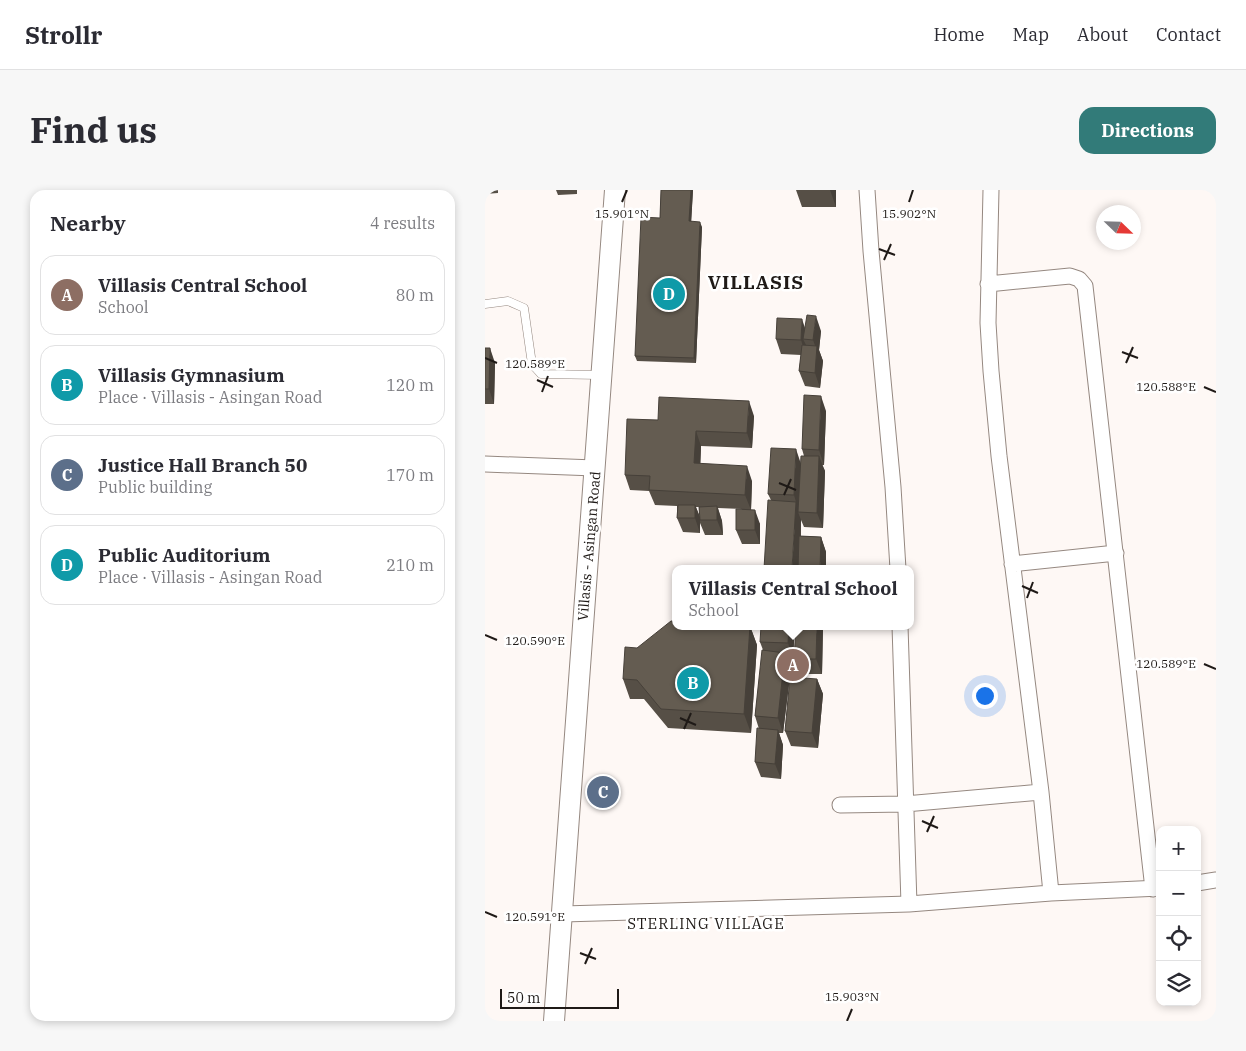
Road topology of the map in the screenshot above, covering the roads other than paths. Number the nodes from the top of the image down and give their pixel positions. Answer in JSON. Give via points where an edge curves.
{"nodes":[{"id":1,"x":615,"y":190,"type":"edge"},
{"id":2,"x":867,"y":190,"type":"edge"},
{"id":3,"x":991,"y":190,"type":"edge"},
{"id":4,"x":988,"y":284,"type":"junction"},
{"id":5,"x":485,"y":304,"type":"edge"},
{"id":6,"x":602,"y":375,"type":"junction"},
{"id":7,"x":485,"y":464,"type":"edge"},
{"id":8,"x":595,"y":468,"type":"junction"},
{"id":9,"x":1116,"y":553,"type":"junction"},
{"id":10,"x":1012,"y":564,"type":"junction"},
{"id":11,"x":898,"y":565,"type":"edge"},
{"id":12,"x":900,"y":630,"type":"edge"},
{"id":13,"x":1041,"y":792,"type":"junction"},
{"id":14,"x":905,"y":804,"type":"junction"},
{"id":15,"x":840,"y":805,"type":"dead end"},
{"id":16,"x":1216,"y":880,"type":"edge"},
{"id":17,"x":1201,"y":882,"type":"edge"},
{"id":18,"x":1156,"y":888,"type":"edge"},
{"id":19,"x":1051,"y":893,"type":"junction"},
{"id":20,"x":909,"y":904,"type":"junction"},
{"id":21,"x":563,"y":914,"type":"junction"},
{"id":22,"x":554,"y":1021,"type":"edge"}],
"edges":[{"from":1,"to":6,"type":"main road","name":"Villasis - Asingan Road"},
{"from":2,"to":11,"type":"street"},
{"from":3,"to":4,"type":"street"},
{"from":4,"to":9,"type":"street","via":[[1070,276],[1085,286]]},
{"from":4,"to":10,"type":"street","via":[[992,381]]},
{"from":5,"to":6,"type":"lane","via":[[508,301],[525,308],[533,364],[541,374]]},
{"from":6,"to":8,"type":"main road","name":"Villasis - Asingan Road"},
{"from":7,"to":8,"type":"street"},
{"from":8,"to":21,"type":"main road","name":"Villasis - Asingan Road"},
{"from":9,"to":10,"type":"street"},
{"from":9,"to":18,"type":"street"},
{"from":10,"to":13,"type":"street"},
{"from":12,"to":14,"type":"street"},
{"from":13,"to":14,"type":"street"},
{"from":13,"to":19,"type":"street"},
{"from":14,"to":15,"type":"street"},
{"from":14,"to":20,"type":"street"},
{"from":16,"to":17,"type":"street"},
{"from":18,"to":19,"type":"street"},
{"from":19,"to":20,"type":"street"},
{"from":20,"to":21,"type":"street"},
{"from":21,"to":22,"type":"main road","name":"Villasis - Asingan Road"}]}
